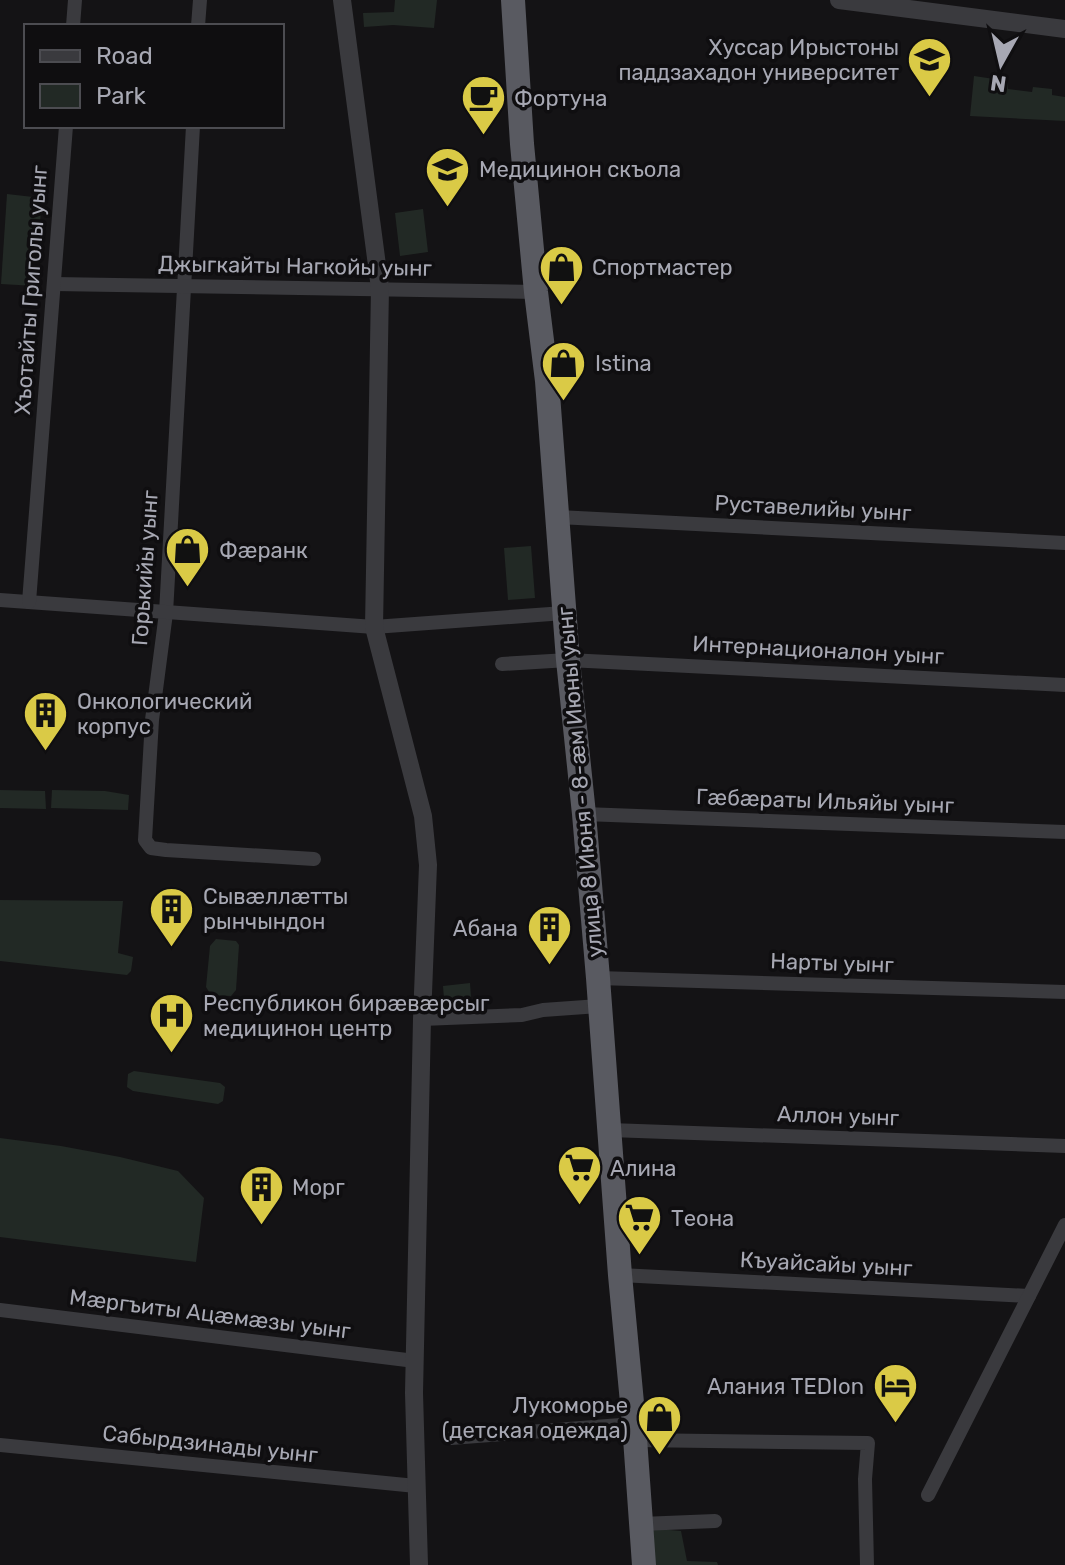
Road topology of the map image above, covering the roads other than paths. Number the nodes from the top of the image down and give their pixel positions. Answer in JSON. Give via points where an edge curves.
{"nodes":[{"id":1,"x":75,"y":0,"type":"edge"},
{"id":2,"x":200,"y":0,"type":"edge"},
{"id":3,"x":342,"y":0,"type":"edge"},
{"id":4,"x":513,"y":0,"type":"edge"},
{"id":5,"x":839,"y":0,"type":"edge"},
{"id":6,"x":920,"y":6,"type":"edge"},
{"id":7,"x":73,"y":24,"type":"edge"},
{"id":8,"x":198,"y":24,"type":"edge"},
{"id":9,"x":1065,"y":29,"type":"edge"},
{"id":10,"x":66,"y":128,"type":"edge"},
{"id":11,"x":193,"y":128,"type":"edge"},
{"id":12,"x":54,"y":284,"type":"junction"},
{"id":13,"x":185,"y":286,"type":"junction"},
{"id":14,"x":380,"y":288,"type":"junction"},
{"id":15,"x":536,"y":292,"type":"junction"},
{"id":16,"x":558,"y":517,"type":"junction"},
{"id":17,"x":1065,"y":543,"type":"edge"},
{"id":18,"x":0,"y":600,"type":"edge"},
{"id":19,"x":29,"y":602,"type":"junction"},
{"id":20,"x":166,"y":613,"type":"junction"},
{"id":21,"x":564,"y":613,"type":"junction"},
{"id":22,"x":374,"y":627,"type":"junction"},
{"id":23,"x":568,"y":660,"type":"junction"},
{"id":24,"x":502,"y":664,"type":"dead end"},
{"id":25,"x":1065,"y":685,"type":"edge"},
{"id":26,"x":584,"y":814,"type":"junction"},
{"id":27,"x":1065,"y":832,"type":"edge"},
{"id":28,"x":314,"y":859,"type":"dead end"},
{"id":29,"x":598,"y":978,"type":"junction"},
{"id":30,"x":1065,"y":992,"type":"edge"},
{"id":31,"x":599,"y":1006,"type":"junction"},
{"id":32,"x":422,"y":1019,"type":"junction"},
{"id":33,"x":610,"y":1130,"type":"junction"},
{"id":34,"x":1065,"y":1146,"type":"edge"},
{"id":35,"x":1065,"y":1225,"type":"edge"},
{"id":36,"x":620,"y":1275,"type":"junction"},
{"id":37,"x":1029,"y":1296,"type":"junction"},
{"id":38,"x":0,"y":1310,"type":"edge"},
{"id":39,"x":415,"y":1361,"type":"junction"},
{"id":40,"x":635,"y":1432,"type":"junction"},
{"id":41,"x":451,"y":1438,"type":"dead end"},
{"id":42,"x":0,"y":1445,"type":"edge"},
{"id":43,"x":416,"y":1486,"type":"junction"},
{"id":44,"x":928,"y":1495,"type":"dead end"},
{"id":45,"x":715,"y":1521,"type":"dead end"},
{"id":46,"x":641,"y":1524,"type":"junction"},
{"id":47,"x":419,"y":1565,"type":"edge"},
{"id":48,"x":644,"y":1565,"type":"edge"},
{"id":49,"x":867,"y":1565,"type":"edge"}],
"edges":[{"from":1,"to":7,"type":"street"},
{"from":2,"to":8,"type":"street"},
{"from":3,"to":14,"type":"street"},
{"from":4,"to":15,"type":"highway","name":"улица 8 Июня - 8-ӕм Июны уынг"},
{"from":5,"to":6,"type":"street"},
{"from":6,"to":9,"type":"street"},
{"from":10,"to":12,"type":"street","name":"Хъотайты Григолы уынг"},
{"from":11,"to":13,"type":"street","name":"Горькийы уынг"},
{"from":12,"to":13,"type":"street","name":"Джыгкайты Нагкойы уынг"},
{"from":12,"to":19,"type":"street","name":"Хъотайты Григолы уынг"},
{"from":13,"to":14,"type":"street","name":"Джыгкайты Нагкойы уынг"},
{"from":13,"to":20,"type":"street","name":"Горькийы уынг"},
{"from":14,"to":15,"type":"street","name":"Джыгкайты Нагкойы уынг"},
{"from":14,"to":22,"type":"street"},
{"from":15,"to":16,"type":"highway","name":"улица 8 Июня - 8-ӕм Июны уынг"},
{"from":16,"to":17,"type":"street","name":"Руставелийы уынг"},
{"from":16,"to":21,"type":"highway","name":"улица 8 Июня - 8-ӕм Июны уынг"},
{"from":18,"to":19,"type":"street"},
{"from":19,"to":20,"type":"street"},
{"from":20,"to":22,"type":"street"},
{"from":20,"to":28,"type":"street","name":"Горькийы уынг","via":[[152,720],[145,840],[151,848],[166,850]]},
{"from":21,"to":22,"type":"street"},
{"from":21,"to":23,"type":"highway","name":"улица 8 Июня - 8-ӕм Июны уынг"},
{"from":22,"to":32,"type":"street","via":[[423,816],[428,865]]},
{"from":23,"to":24,"type":"street","name":"Интернационалон уынг"},
{"from":23,"to":25,"type":"street","name":"Интернационалон уынг"},
{"from":23,"to":26,"type":"highway","name":"улица 8 Июня - 8-ӕм Июны уынг"},
{"from":26,"to":27,"type":"street","name":"Гæбæраты Ильяйы уынг"},
{"from":26,"to":29,"type":"highway","name":"улица 8 Июня - 8-ӕм Июны уынг"},
{"from":29,"to":30,"type":"street","name":"Нарты уынг"},
{"from":29,"to":31,"type":"highway","name":"улица 8 Июня - 8-ӕм Июны уынг"},
{"from":31,"to":32,"type":"street"},
{"from":31,"to":33,"type":"highway","name":"улица 8 Июня - 8-ӕм Июны уынг"},
{"from":32,"to":39,"type":"street"},
{"from":33,"to":34,"type":"street","name":"Аллон уынг"},
{"from":33,"to":36,"type":"highway","name":"улица 8 Июня - 8-ӕм Июны уынг"},
{"from":35,"to":37,"type":"street"},
{"from":36,"to":37,"type":"street","name":"Къуайсайы уынг"},
{"from":36,"to":40,"type":"highway","name":"улица 8 Июня - 8-ӕм Июны уынг"},
{"from":37,"to":44,"type":"street"},
{"from":38,"to":39,"type":"street","name":"Мӕргъиты Ацӕмӕзы уынг"},
{"from":39,"to":43,"type":"street"},
{"from":40,"to":41,"type":"street"},
{"from":40,"to":46,"type":"highway","name":"улица 8 Июня - 8-ӕм Июны уынг"},
{"from":40,"to":49,"type":"street","via":[[868,1443]]},
{"from":42,"to":43,"type":"street","name":"Сабырдзинады уынг"},
{"from":43,"to":47,"type":"street"},
{"from":45,"to":46,"type":"street"},
{"from":46,"to":48,"type":"highway","name":"улица 8 Июня - 8-ӕм Июны уынг"}]}
